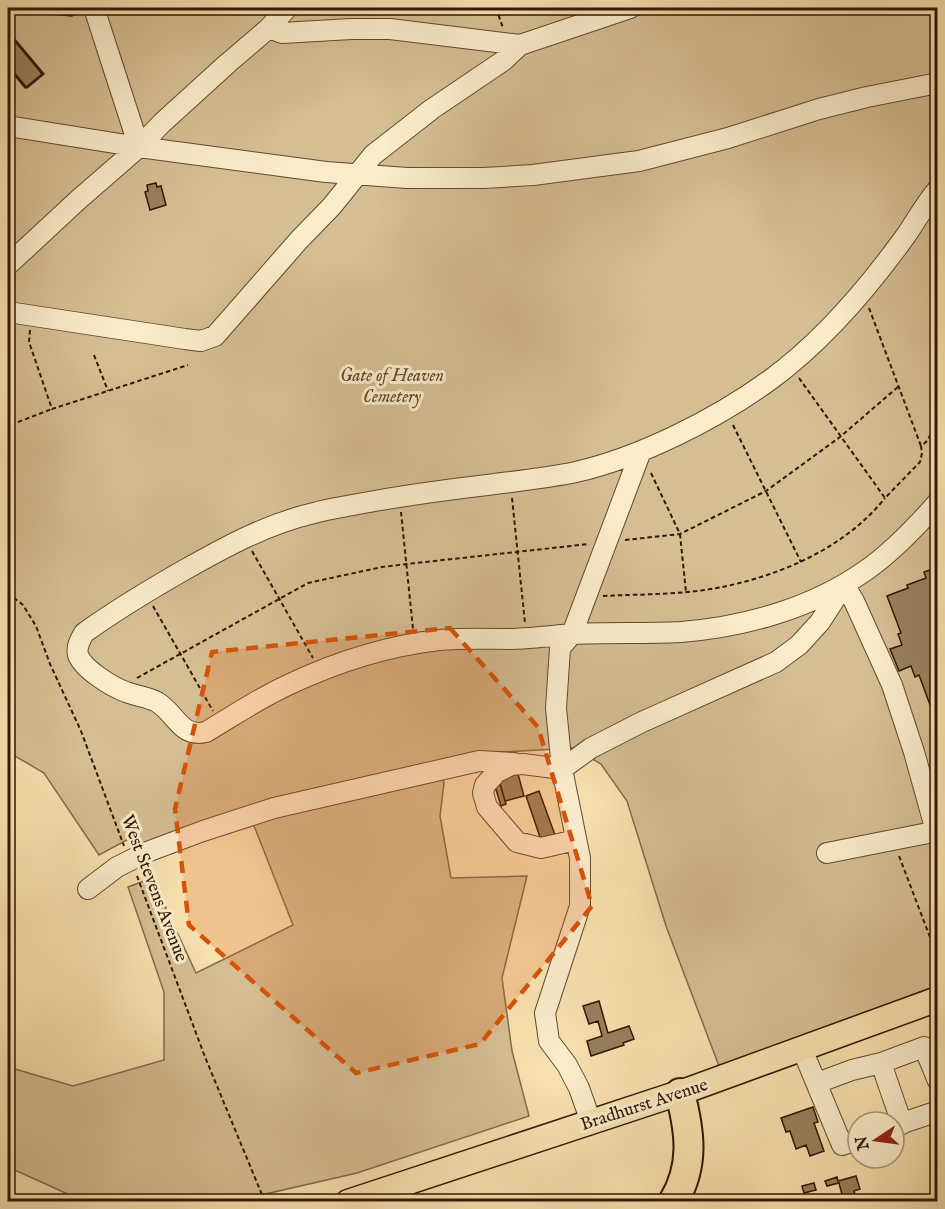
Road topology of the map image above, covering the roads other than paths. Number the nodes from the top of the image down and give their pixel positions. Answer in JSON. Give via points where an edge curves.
{"nodes":[{"id":1,"x":94,"y":8,"type":"edge"},
{"id":2,"x":287,"y":8,"type":"edge"},
{"id":3,"x":630,"y":8,"type":"edge"},
{"id":4,"x":269,"y":28,"type":"junction"},
{"id":5,"x":520,"y":45,"type":"junction"},
{"id":6,"x":938,"y":83,"type":"edge"},
{"id":7,"x":8,"y":126,"type":"edge"},
{"id":8,"x":139,"y":147,"type":"junction"},
{"id":9,"x":357,"y":175,"type":"junction"},
{"id":10,"x":938,"y":189,"type":"edge"},
{"id":11,"x":933,"y":219,"type":"edge"},
{"id":12,"x":8,"y":265,"type":"edge"},
{"id":13,"x":8,"y":312,"type":"edge"},
{"id":14,"x":641,"y":451,"type":"junction"},
{"id":15,"x":938,"y":502,"type":"edge"},
{"id":16,"x":844,"y":585,"type":"junction"},
{"id":17,"x":572,"y":633,"type":"junction"},
{"id":18,"x":523,"y":764,"type":"junction"},
{"id":19,"x":562,"y":769,"type":"junction"},
{"id":20,"x":937,"y":831,"type":"edge"},
{"id":21,"x":576,"y":840,"type":"junction"},
{"id":22,"x":827,"y":853,"type":"dead end"},
{"id":23,"x":88,"y":889,"type":"dead end"},
{"id":24,"x":938,"y":999,"type":"edge"},
{"id":25,"x":802,"y":1050,"type":"junction"},
{"id":26,"x":881,"y":1063,"type":"junction"},
{"id":27,"x":938,"y":1081,"type":"edge"},
{"id":28,"x":816,"y":1083,"type":"junction"},
{"id":29,"x":680,"y":1093,"type":"junction"},
{"id":30,"x":894,"y":1110,"type":"edge"},
{"id":31,"x":938,"y":1111,"type":"edge"},
{"id":32,"x":591,"y":1122,"type":"junction"},
{"id":33,"x":906,"y":1122,"type":"edge"},
{"id":34,"x":846,"y":1144,"type":"edge"},
{"id":35,"x":348,"y":1202,"type":"edge"},
{"id":36,"x":674,"y":1202,"type":"edge"}],
"edges":[{"from":1,"to":8,"type":"lane"},
{"from":2,"to":4,"type":"lane"},
{"from":3,"to":5,"type":"lane"},
{"from":4,"to":5,"type":"lane","via":[[282,33],[390,29]]},
{"from":4,"to":8,"type":"lane"},
{"from":5,"to":9,"type":"lane","via":[[373,155]]},
{"from":6,"to":9,"type":"lane","via":[[819,109],[680,152],[616,165],[484,178]]},
{"from":7,"to":8,"type":"lane"},
{"from":8,"to":9,"type":"lane"},
{"from":8,"to":12,"type":"lane"},
{"from":9,"to":13,"type":"lane","via":[[215,336],[201,341]]},
{"from":10,"to":11,"type":"lane"},
{"from":11,"to":14,"type":"lane","via":[[907,234],[845,311],[789,365],[726,408]]},
{"from":14,"to":17,"type":"lane"},
{"from":14,"to":17,"type":"lane","via":[[551,477],[400,497],[314,513],[274,525],[213,554],[146,593],[84,633],[78,649],[79,657],[94,674],[125,692],[155,701],[194,733],[206,732],[288,685],[366,654],[464,638]]},
{"from":15,"to":16,"type":"lane","via":[[890,551]]},
{"from":16,"to":17,"type":"lane","via":[[777,614],[716,628]]},
{"from":16,"to":19,"type":"lane","via":[[820,622],[776,662],[642,722],[591,748]]},
{"from":16,"to":20,"type":"lane","via":[[892,685]]},
{"from":17,"to":19,"type":"lane","via":[[560,648],[556,708]]},
{"from":18,"to":19,"type":"lane"},
{"from":18,"to":21,"type":"lane","via":[[497,772],[485,785],[487,807],[517,842],[541,848]]},
{"from":18,"to":23,"type":"lane","via":[[479,761],[274,808],[130,860]]},
{"from":19,"to":21,"type":"lane"},
{"from":20,"to":22,"type":"lane"},
{"from":21,"to":32,"type":"lane","via":[[580,906],[545,1013],[549,1041],[579,1088]]},
{"from":24,"to":25,"type":"main road","name":"Bradhurst Avenue"},
{"from":25,"to":28,"type":"lane"},
{"from":25,"to":29,"type":"main road","name":"Bradhurst Avenue"},
{"from":26,"to":27,"type":"lane","via":[[924,1047]]},
{"from":26,"to":28,"type":"lane"},
{"from":26,"to":30,"type":"lane"},
{"from":28,"to":34,"type":"lane","via":[[842,1145]]},
{"from":29,"to":32,"type":"main road","name":"Bradhurst Avenue"},
{"from":29,"to":36,"type":"highway","via":[[690,1144],[684,1180]]},
{"from":31,"to":33,"type":"lane"},
{"from":32,"to":35,"type":"main road","name":"Bradhurst Avenue"}]}
